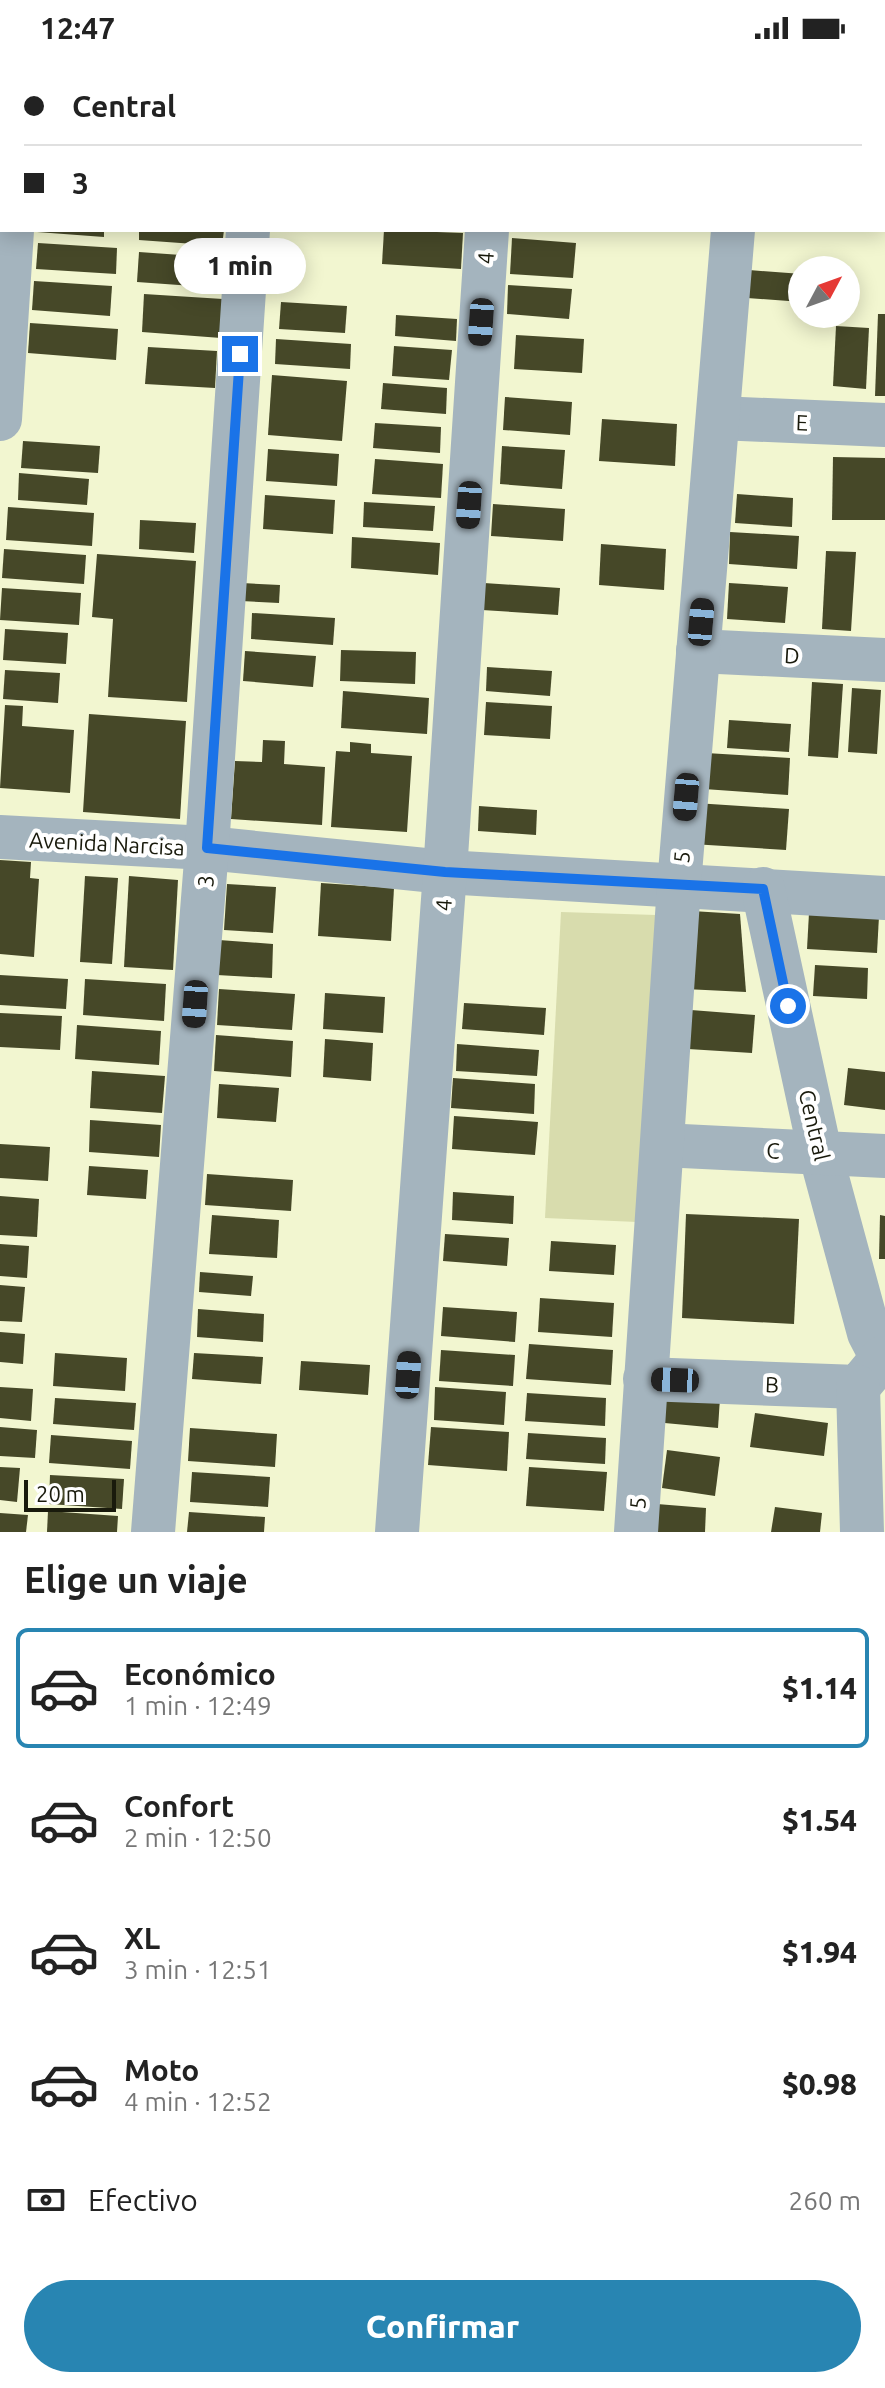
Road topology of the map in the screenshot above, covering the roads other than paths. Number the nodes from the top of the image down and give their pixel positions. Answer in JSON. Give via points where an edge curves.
{"nodes":[{"id":1,"x":12,"y":232,"type":"edge"},
{"id":2,"x":248,"y":232,"type":"edge"},
{"id":3,"x":487,"y":232,"type":"edge"},
{"id":4,"x":733,"y":232,"type":"edge"},
{"id":5,"x":718,"y":418,"type":"junction"},
{"id":6,"x":0,"y":419,"type":"edge"},
{"id":7,"x":885,"y":425,"type":"edge"},
{"id":8,"x":698,"y":651,"type":"junction"},
{"id":9,"x":885,"y":660,"type":"edge"},
{"id":10,"x":0,"y":837,"type":"edge"},
{"id":11,"x":207,"y":848,"type":"junction"},
{"id":12,"x":445,"y":872,"type":"junction"},
{"id":13,"x":679,"y":885,"type":"junction"},
{"id":14,"x":763,"y":889,"type":"junction"},
{"id":15,"x":885,"y":898,"type":"edge"},
{"id":16,"x":662,"y":1145,"type":"junction"},
{"id":17,"x":820,"y":1152,"type":"junction"},
{"id":18,"x":885,"y":1156,"type":"edge"},
{"id":19,"x":875,"y":1368,"type":"edge"},
{"id":20,"x":645,"y":1379,"type":"junction"},
{"id":21,"x":153,"y":1532,"type":"edge"},
{"id":22,"x":397,"y":1532,"type":"edge"},
{"id":23,"x":636,"y":1532,"type":"edge"},
{"id":24,"x":862,"y":1532,"type":"edge"}],
"edges":[{"from":1,"to":6,"type":"street"},
{"from":2,"to":11,"type":"street","name":"3"},
{"from":3,"to":12,"type":"street","name":"4"},
{"from":4,"to":5,"type":"street","name":"5"},
{"from":5,"to":7,"type":"street","name":"E"},
{"from":5,"to":8,"type":"street","name":"5"},
{"from":8,"to":9,"type":"street","name":"D"},
{"from":8,"to":13,"type":"street","name":"5"},
{"from":10,"to":11,"type":"street","name":"Avenida Narcisa"},
{"from":11,"to":12,"type":"street","name":"Avenida Narcisa"},
{"from":11,"to":21,"type":"street","name":"3"},
{"from":12,"to":13,"type":"street","name":"Avenida Narcisa"},
{"from":12,"to":22,"type":"street","name":"4"},
{"from":13,"to":14,"type":"street","name":"Avenida Narcisa"},
{"from":13,"to":16,"type":"street","name":"5"},
{"from":14,"to":15,"type":"street","name":"Avenida Narcisa"},
{"from":14,"to":17,"type":"street","name":"Central"},
{"from":16,"to":17,"type":"street","name":"C"},
{"from":16,"to":20,"type":"street","name":"5"},
{"from":17,"to":18,"type":"street","name":"C"},
{"from":17,"to":19,"type":"street","name":"Central"},
{"from":19,"to":20,"type":"street","name":"B"},
{"from":19,"to":24,"type":"street","name":"Central"},
{"from":20,"to":23,"type":"street","name":"5"}]}
